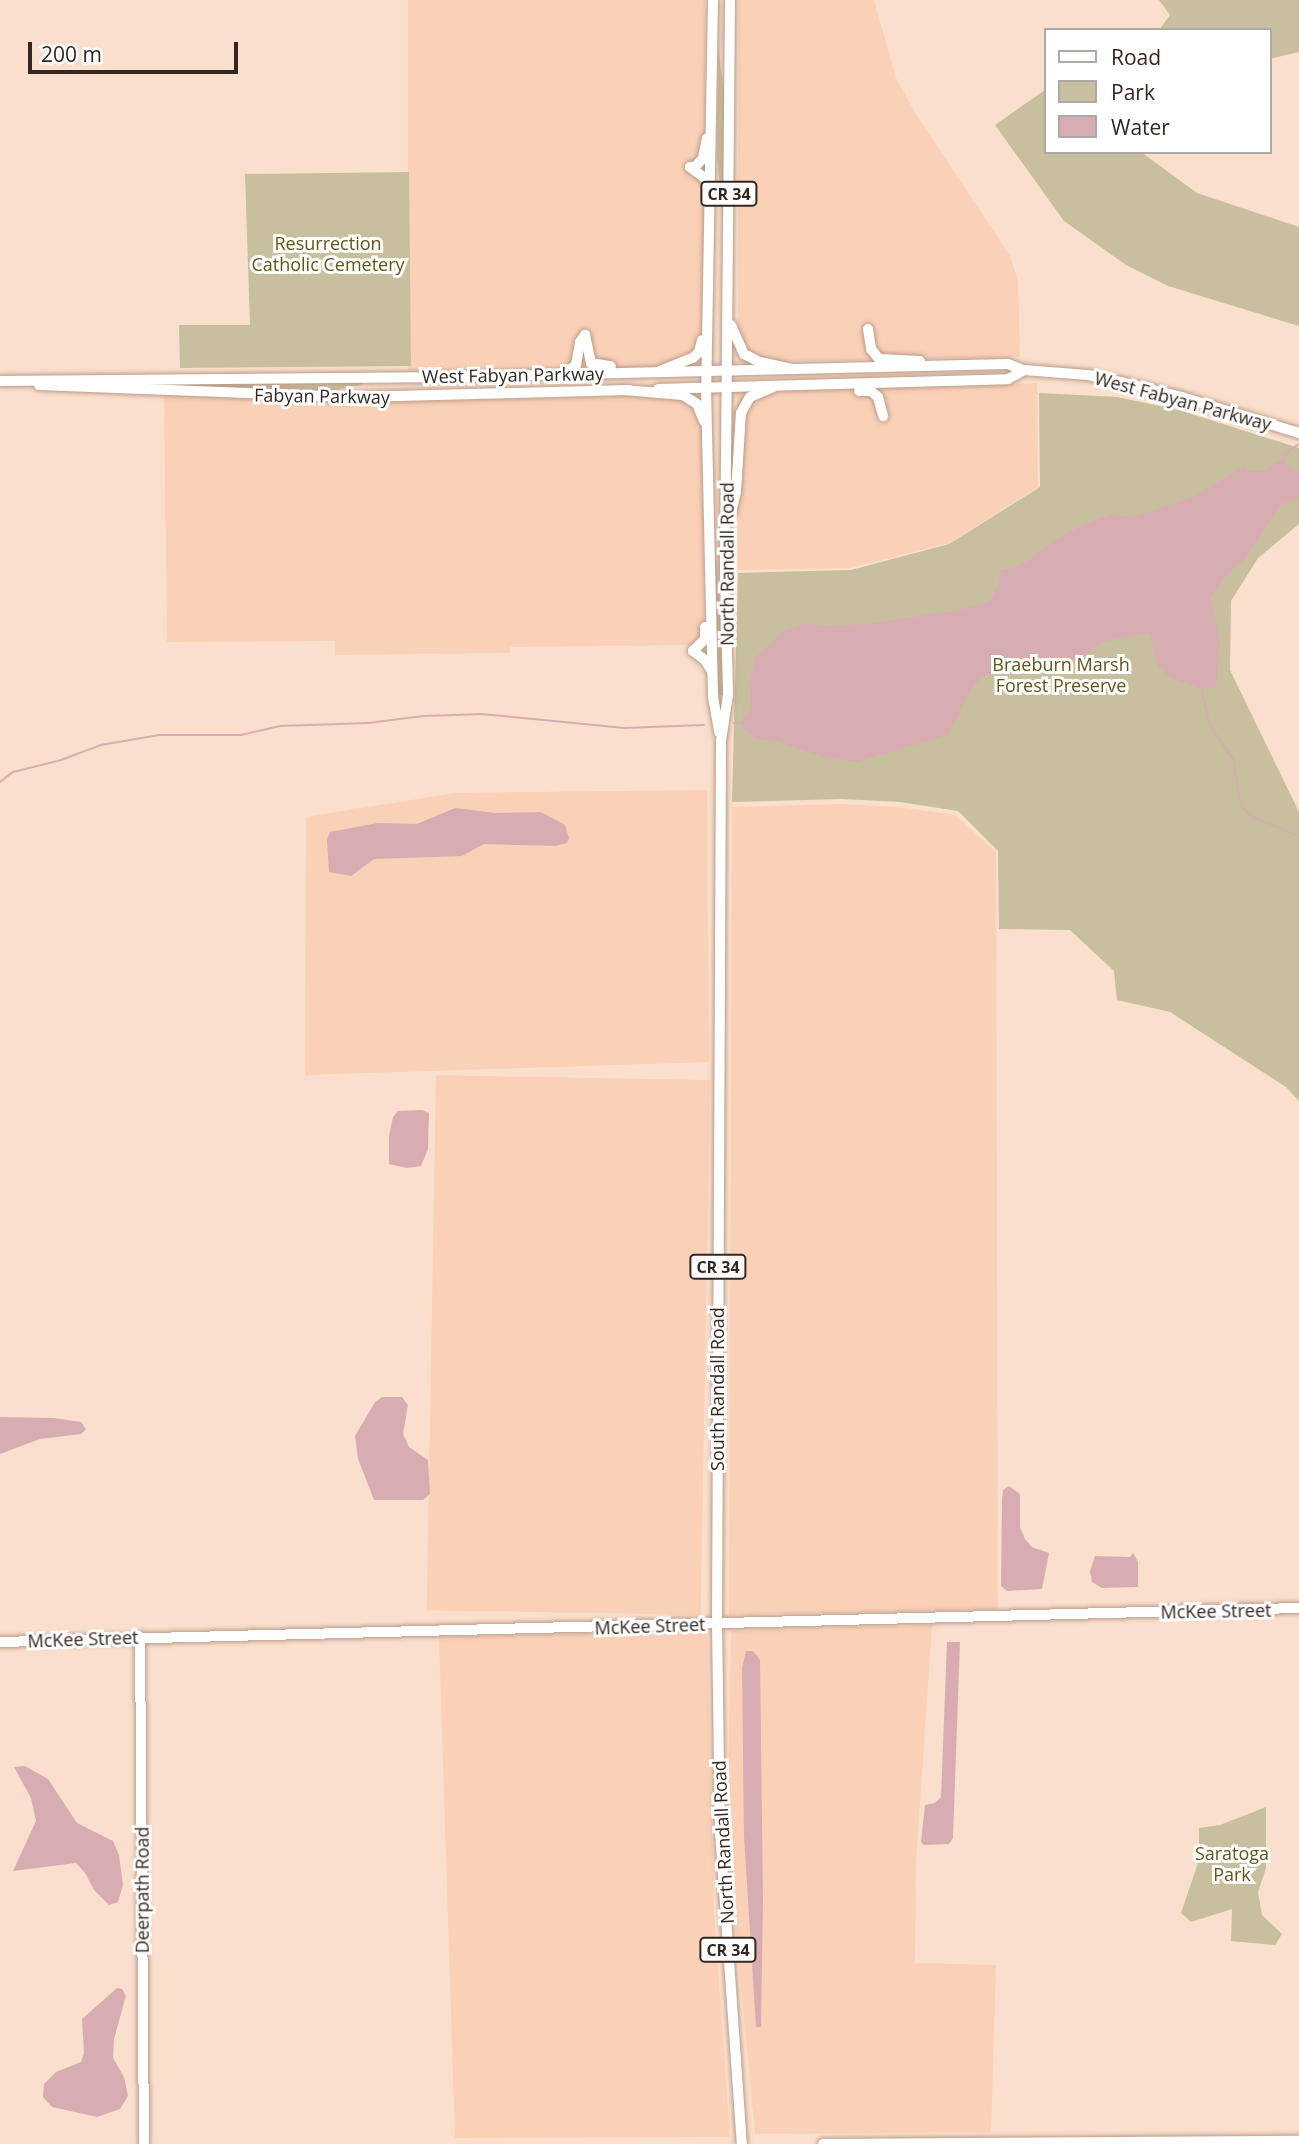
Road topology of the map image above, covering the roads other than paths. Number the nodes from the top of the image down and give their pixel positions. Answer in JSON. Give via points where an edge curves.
{"nodes":[{"id":1,"x":713,"y":0,"type":"edge"},
{"id":2,"x":730,"y":0,"type":"edge"},
{"id":3,"x":713,"y":79,"type":"junction"},
{"id":4,"x":712,"y":195,"type":"junction"},
{"id":5,"x":709,"y":286,"type":"junction"},
{"id":6,"x":729,"y":316,"type":"junction"},
{"id":7,"x":868,"y":329,"type":"dead end"},
{"id":8,"x":976,"y":365,"type":"junction"},
{"id":9,"x":794,"y":369,"type":"junction"},
{"id":10,"x":706,"y":370,"type":"junction"},
{"id":11,"x":729,"y":370,"type":"junction"},
{"id":12,"x":1024,"y":370,"type":"junction"},
{"id":13,"x":660,"y":371,"type":"junction"},
{"id":14,"x":564,"y":374,"type":"junction"},
{"id":15,"x":0,"y":382,"type":"edge"},
{"id":16,"x":729,"y":387,"type":"junction"},
{"id":17,"x":773,"y":387,"type":"junction"},
{"id":18,"x":789,"y":387,"type":"junction"},
{"id":19,"x":706,"y":388,"type":"junction"},
{"id":20,"x":624,"y":390,"type":"junction"},
{"id":21,"x":883,"y":416,"type":"dead end"},
{"id":22,"x":707,"y":431,"type":"junction"},
{"id":23,"x":1299,"y":433,"type":"edge"},
{"id":24,"x":726,"y":536,"type":"junction"},
{"id":25,"x":710,"y":558,"type":"junction"},
{"id":26,"x":712,"y":671,"type":"junction"},
{"id":27,"x":721,"y":741,"type":"junction"},
{"id":28,"x":719,"y":1071,"type":"joint"},
{"id":29,"x":1299,"y":1608,"type":"edge"},
{"id":30,"x":717,"y":1623,"type":"junction"},
{"id":31,"x":140,"y":1637,"type":"junction"},
{"id":32,"x":0,"y":1642,"type":"edge"},
{"id":33,"x":1299,"y":2141,"type":"edge"},
{"id":34,"x":144,"y":2144,"type":"edge"},
{"id":35,"x":742,"y":2144,"type":"edge"},
{"id":36,"x":822,"y":2144,"type":"edge"}],
"edges":[{"from":1,"to":3,"type":"main road","number":"CR 34"},
{"from":2,"to":6,"type":"main road","number":"CR 34"},
{"from":3,"to":4,"type":"main road","number":"CR 34"},
{"from":3,"to":4,"type":"main road","via":[[703,158],[690,167],[706,179]]},
{"from":4,"to":5,"type":"main road","number":"CR 34"},
{"from":5,"to":10,"type":"main road","number":"CR 34"},
{"from":5,"to":13,"type":"main road","via":[[699,352],[685,363]]},
{"from":6,"to":9,"type":"main road","via":[[744,354]]},
{"from":6,"to":11,"type":"main road","number":"CR 34"},
{"from":7,"to":8,"type":"main road","via":[[871,349],[884,361],[951,360]]},
{"from":8,"to":9,"type":"main road","name":"West Fabyan Parkway"},
{"from":8,"to":12,"type":"main road","name":"West Fabyan Parkway","via":[[1008,364]]},
{"from":9,"to":11,"type":"main road","name":"West Fabyan Parkway"},
{"from":10,"to":11,"type":"main road","name":"West Fabyan Parkway"},
{"from":10,"to":13,"type":"main road","name":"West Fabyan Parkway"},
{"from":10,"to":19,"type":"main road","number":"CR 34"},
{"from":11,"to":16,"type":"main road","number":"CR 34"},
{"from":12,"to":18,"type":"main road","name":"West Fabyan Parkway","via":[[1008,379]]},
{"from":12,"to":23,"type":"main road","name":"West Fabyan Parkway","via":[[1121,382]]},
{"from":13,"to":14,"type":"main road","name":"West Fabyan Parkway"},
{"from":13,"to":14,"type":"main road","via":[[595,366],[585,335],[576,366]]},
{"from":14,"to":15,"type":"main road","name":"West Fabyan Parkway"},
{"from":15,"to":20,"type":"main road","name":"Fabyan Parkway","via":[[358,397]]},
{"from":16,"to":17,"type":"main road","name":"West Fabyan Parkway"},
{"from":16,"to":19,"type":"main road","name":"Fabyan Parkway"},
{"from":16,"to":24,"type":"main road","name":"North Randall Road","number":"CR 34"},
{"from":17,"to":18,"type":"main road","name":"West Fabyan Parkway"},
{"from":17,"to":24,"type":"main road","via":[[750,397],[741,413],[736,492]]},
{"from":18,"to":21,"type":"main road","via":[[870,391],[881,401]]},
{"from":19,"to":20,"type":"main road","name":"Fabyan Parkway"},
{"from":19,"to":22,"type":"main road","name":"North Randall Road","number":"CR 34"},
{"from":20,"to":22,"type":"main road","via":[[690,398]]},
{"from":22,"to":25,"type":"main road","name":"North Randall Road","number":"CR 34"},
{"from":24,"to":27,"type":"main road","name":"North Randall Road","number":"CR 34","via":[[728,695]]},
{"from":25,"to":26,"type":"main road","name":"North Randall Road","number":"CR 34"},
{"from":25,"to":26,"type":"main road","via":[[705,585],[706,633],[693,652]]},
{"from":26,"to":27,"type":"main road","name":"North Randall Road","number":"CR 34"},
{"from":27,"to":28,"type":"main road","name":"North Randall Road","number":"CR 34"},
{"from":28,"to":30,"type":"main road","name":"South Randall Road","number":"CR 34"},
{"from":29,"to":30,"type":"main road","name":"McKee Street"},
{"from":30,"to":31,"type":"main road","name":"McKee Street"},
{"from":30,"to":35,"type":"main road","name":"North Randall Road","number":"CR 34","via":[[720,1832]]},
{"from":31,"to":32,"type":"main road","name":"McKee Street"},
{"from":31,"to":34,"type":"main road","name":"Deerpath Road"},
{"from":33,"to":36,"type":"main road"}]}
